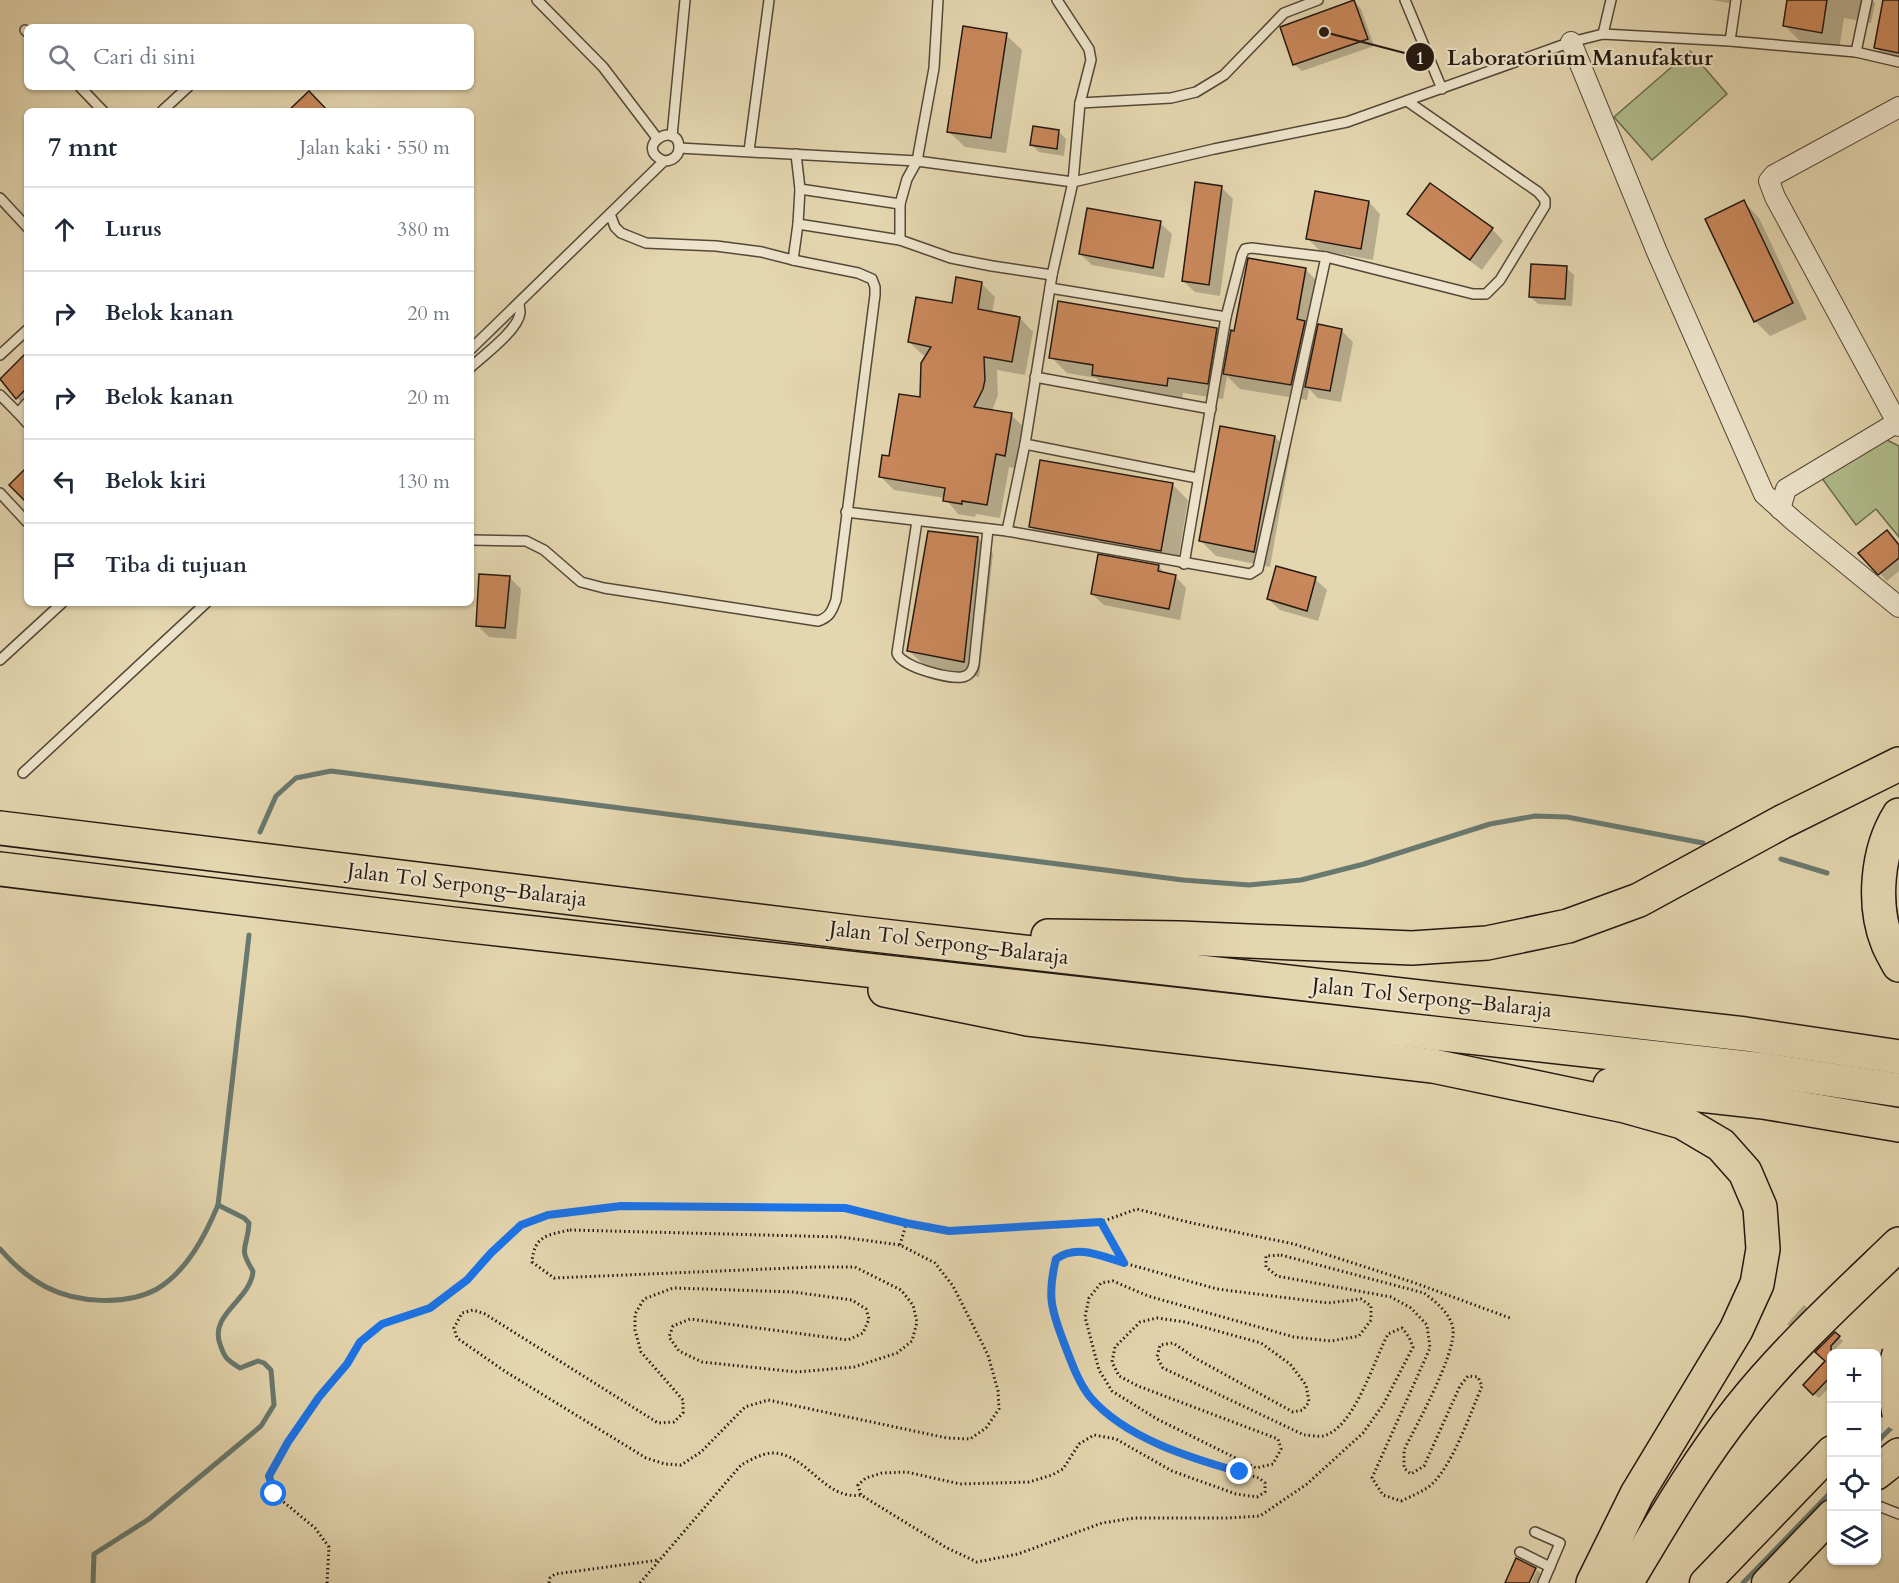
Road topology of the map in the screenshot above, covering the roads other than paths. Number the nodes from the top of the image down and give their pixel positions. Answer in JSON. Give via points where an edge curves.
{"nodes":[{"id":1,"x":537,"y":0,"type":"edge"},
{"id":2,"x":685,"y":0,"type":"edge"},
{"id":3,"x":769,"y":0,"type":"edge"},
{"id":4,"x":938,"y":0,"type":"edge"},
{"id":5,"x":1057,"y":0,"type":"edge"},
{"id":6,"x":1318,"y":0,"type":"edge"},
{"id":7,"x":1405,"y":0,"type":"edge"},
{"id":8,"x":1611,"y":0,"type":"edge"},
{"id":9,"x":1736,"y":0,"type":"edge"},
{"id":10,"x":1867,"y":0,"type":"edge"},
{"id":11,"x":1603,"y":34,"type":"junction"},
{"id":12,"x":1730,"y":41,"type":"junction"},
{"id":13,"x":1571,"y":42,"type":"junction"},
{"id":14,"x":1856,"y":52,"type":"junction"},
{"id":15,"x":1899,"y":62,"type":"edge"},
{"id":16,"x":1442,"y":89,"type":"junction"},
{"id":17,"x":83,"y":90,"type":"edge"},
{"id":18,"x":185,"y":90,"type":"edge"},
{"id":19,"x":1407,"y":101,"type":"junction"},
{"id":20,"x":1080,"y":103,"type":"junction"},
{"id":21,"x":1899,"y":107,"type":"edge"},
{"id":22,"x":101,"y":108,"type":"edge"},
{"id":23,"x":165,"y":108,"type":"edge"},
{"id":24,"x":672,"y":136,"type":"junction"},
{"id":25,"x":657,"y":138,"type":"junction"},
{"id":26,"x":680,"y":148,"type":"junction"},
{"id":27,"x":749,"y":151,"type":"junction"},
{"id":28,"x":796,"y":154,"type":"junction"},
{"id":29,"x":664,"y":161,"type":"junction"},
{"id":30,"x":917,"y":161,"type":"junction"},
{"id":31,"x":1073,"y":182,"type":"junction"},
{"id":32,"x":800,"y":189,"type":"junction"},
{"id":33,"x":0,"y":198,"type":"edge"},
{"id":34,"x":900,"y":204,"type":"junction"},
{"id":35,"x":610,"y":214,"type":"junction"},
{"id":36,"x":24,"y":224,"type":"edge"},
{"id":37,"x":798,"y":224,"type":"junction"},
{"id":38,"x":900,"y":240,"type":"junction"},
{"id":39,"x":1326,"y":257,"type":"junction"},
{"id":40,"x":793,"y":260,"type":"junction"},
{"id":41,"x":1052,"y":274,"type":"junction"},
{"id":42,"x":1050,"y":288,"type":"junction"},
{"id":43,"x":519,"y":303,"type":"junction"},
{"id":44,"x":1226,"y":317,"type":"junction"},
{"id":45,"x":24,"y":333,"type":"edge"},
{"id":46,"x":474,"y":347,"type":"edge"},
{"id":47,"x":0,"y":355,"type":"edge"},
{"id":48,"x":474,"y":364,"type":"edge"},
{"id":49,"x":1035,"y":377,"type":"junction"},
{"id":50,"x":0,"y":395,"type":"edge"},
{"id":51,"x":24,"y":406,"type":"edge"},
{"id":52,"x":1211,"y":409,"type":"junction"},
{"id":53,"x":18,"y":413,"type":"junction"},
{"id":54,"x":24,"y":420,"type":"edge"},
{"id":55,"x":1897,"y":425,"type":"edge"},
{"id":56,"x":1025,"y":444,"type":"junction"},
{"id":57,"x":1197,"y":478,"type":"junction"},
{"id":58,"x":0,"y":493,"type":"edge"},
{"id":59,"x":1780,"y":509,"type":"junction"},
{"id":60,"x":846,"y":512,"type":"junction"},
{"id":61,"x":24,"y":519,"type":"edge"},
{"id":62,"x":917,"y":521,"type":"junction"},
{"id":63,"x":988,"y":529,"type":"junction"},
{"id":64,"x":1007,"y":531,"type":"junction"},
{"id":65,"x":474,"y":540,"type":"edge"},
{"id":66,"x":1184,"y":564,"type":"junction"},
{"id":67,"x":59,"y":606,"type":"edge"},
{"id":68,"x":203,"y":606,"type":"edge"},
{"id":69,"x":1899,"y":607,"type":"edge"},
{"id":70,"x":0,"y":660,"type":"edge"},
{"id":71,"x":1899,"y":746,"type":"edge"},
{"id":72,"x":1899,"y":764,"type":"edge"},
{"id":73,"x":23,"y":773,"type":"dead end"},
{"id":74,"x":1899,"y":815,"type":"edge"},
{"id":75,"x":1782,"y":822,"type":"junction"},
{"id":76,"x":0,"y":828,"type":"edge"},
{"id":77,"x":0,"y":869,"type":"edge"},
{"id":78,"x":857,"y":933,"type":"junction"},
{"id":79,"x":668,"y":946,"type":"junction"},
{"id":80,"x":1899,"y":965,"type":"edge"},
{"id":81,"x":1899,"y":1057,"type":"edge"},
{"id":82,"x":1433,"y":1066,"type":"junction"},
{"id":83,"x":1899,"y":1090,"type":"edge"},
{"id":84,"x":1899,"y":1125,"type":"edge"},
{"id":85,"x":1899,"y":1244,"type":"edge"},
{"id":86,"x":1899,"y":1354,"type":"edge"},
{"id":87,"x":1899,"y":1380,"type":"edge"},
{"id":88,"x":1877,"y":1403,"type":"edge"},
{"id":89,"x":1899,"y":1414,"type":"edge"},
{"id":90,"x":1899,"y":1445,"type":"edge"},
{"id":91,"x":1899,"y":1455,"type":"edge"},
{"id":92,"x":1827,"y":1456,"type":"edge"},
{"id":93,"x":1881,"y":1463,"type":"edge"},
{"id":94,"x":1881,"y":1469,"type":"edge"},
{"id":95,"x":1881,"y":1507,"type":"edge"},
{"id":96,"x":1899,"y":1514,"type":"edge"},
{"id":97,"x":1827,"y":1520,"type":"edge"},
{"id":98,"x":1535,"y":1532,"type":"dead end"},
{"id":99,"x":1520,"y":1552,"type":"dead end"},
{"id":100,"x":1550,"y":1567,"type":"junction"},
{"id":101,"x":1543,"y":1583,"type":"edge"},
{"id":102,"x":1593,"y":1583,"type":"edge"},
{"id":103,"x":1626,"y":1583,"type":"edge"},
{"id":104,"x":1706,"y":1583,"type":"edge"},
{"id":105,"x":1767,"y":1583,"type":"edge"}],
"edges":[{"from":1,"to":25,"type":"lane","via":[[603,67]]},
{"from":2,"to":24,"type":"lane"},
{"from":3,"to":27,"type":"lane"},
{"from":4,"to":30,"type":"lane","via":[[934,68]]},
{"from":5,"to":20,"type":"lane","via":[[1089,49]]},
{"from":6,"to":20,"type":"lane","via":[[1284,14],[1224,75],[1196,92],[1171,98]]},
{"from":7,"to":16,"type":"lane"},
{"from":8,"to":11,"type":"lane"},
{"from":9,"to":12,"type":"lane"},
{"from":10,"to":14,"type":"lane"},
{"from":11,"to":12,"type":"lane"},
{"from":11,"to":13,"type":"lane"},
{"from":12,"to":14,"type":"lane"},
{"from":13,"to":16,"type":"lane"},
{"from":13,"to":59,"type":"street","via":[[1764,495]]},
{"from":14,"to":15,"type":"lane"},
{"from":16,"to":19,"type":"lane"},
{"from":17,"to":22,"type":"lane"},
{"from":18,"to":23,"type":"lane"},
{"from":19,"to":31,"type":"lane","via":[[1347,122]]},
{"from":19,"to":39,"type":"lane","via":[[1538,192],[1545,200],[1543,211],[1500,280],[1486,294]]},
{"from":20,"to":31,"type":"lane"},
{"from":21,"to":55,"type":"street","via":[[1769,181]]},
{"from":24,"to":25,"type":"lane"},
{"from":24,"to":26,"type":"lane"},
{"from":25,"to":29,"type":"lane","via":[[653,152]]},
{"from":26,"to":27,"type":"lane"},
{"from":26,"to":29,"type":"lane","via":[[672,160]]},
{"from":27,"to":28,"type":"lane"},
{"from":28,"to":30,"type":"lane"},
{"from":28,"to":32,"type":"lane"},
{"from":29,"to":35,"type":"lane"},
{"from":30,"to":31,"type":"lane"},
{"from":30,"to":34,"type":"lane"},
{"from":31,"to":41,"type":"lane"},
{"from":32,"to":34,"type":"lane"},
{"from":32,"to":37,"type":"lane"},
{"from":33,"to":36,"type":"lane"},
{"from":34,"to":38,"type":"lane"},
{"from":35,"to":40,"type":"lane","via":[[621,233],[646,243],[716,246]]},
{"from":35,"to":43,"type":"lane"},
{"from":37,"to":38,"type":"lane"},
{"from":37,"to":40,"type":"lane"},
{"from":38,"to":41,"type":"lane","via":[[951,258]]},
{"from":39,"to":44,"type":"lane","via":[[1245,249]]},
{"from":39,"to":66,"type":"lane","via":[[1258,569],[1250,574]]},
{"from":40,"to":60,"type":"lane","via":[[866,275],[875,287]]},
{"from":41,"to":42,"type":"lane"},
{"from":42,"to":44,"type":"lane"},
{"from":42,"to":49,"type":"lane"},
{"from":43,"to":46,"type":"lane"},
{"from":43,"to":48,"type":"lane","via":[[516,322]]},
{"from":44,"to":52,"type":"lane"},
{"from":45,"to":47,"type":"lane"},
{"from":49,"to":52,"type":"lane"},
{"from":49,"to":56,"type":"lane"},
{"from":50,"to":53,"type":"lane"},
{"from":51,"to":53,"type":"lane"},
{"from":52,"to":57,"type":"lane"},
{"from":53,"to":54,"type":"lane"},
{"from":55,"to":59,"type":"street","via":[[1786,489]]},
{"from":56,"to":57,"type":"lane"},
{"from":56,"to":64,"type":"lane"},
{"from":57,"to":66,"type":"lane"},
{"from":58,"to":61,"type":"lane"},
{"from":59,"to":69,"type":"street"},
{"from":60,"to":62,"type":"lane"},
{"from":60,"to":65,"type":"lane","via":[[836,600],[828,617],[818,621],[588,585],[535,545]]},
{"from":62,"to":63,"type":"lane"},
{"from":62,"to":63,"type":"lane","via":[[898,642],[899,658],[926,671],[957,677],[973,670]]},
{"from":63,"to":64,"type":"lane"},
{"from":64,"to":66,"type":"lane"},
{"from":67,"to":70,"type":"lane"},
{"from":68,"to":73,"type":"lane"},
{"from":71,"to":75,"type":"highway"},
{"from":72,"to":75,"type":"highway"},
{"from":74,"to":80,"type":"highway","via":[[1884,848],[1877,897],[1887,944]]},
{"from":75,"to":78,"type":"highway","via":[[1640,900],[1568,926],[1487,943],[1412,948],[1180,938]]},
{"from":76,"to":78,"type":"highway","name":"Jalan Tol Serpong–Balaraja"},
{"from":77,"to":79,"type":"highway","name":"Jalan Tol Serpong–Balaraja"},
{"from":78,"to":81,"type":"highway","name":"Jalan Tol Serpong–Balaraja","via":[[1745,1034]]},
{"from":79,"to":82,"type":"highway","via":[[1028,1019]]},
{"from":79,"to":83,"type":"highway","name":"Jalan Tol Serpong–Balaraja","via":[[1765,1070]]},
{"from":82,"to":84,"type":"highway","via":[[1763,1102]]},
{"from":82,"to":102,"type":"highway","via":[[1625,1106],[1682,1122],[1721,1145],[1745,1172],[1760,1207],[1763,1249],[1757,1284],[1736,1330],[1637,1494]]},
{"from":85,"to":103,"type":"highway","via":[[1814,1326],[1740,1407],[1681,1491]]},
{"from":86,"to":89,"type":"highway","bridge":true,"via":[[1895,1396]]},
{"from":87,"to":88,"type":"main road"},
{"from":90,"to":93,"type":"main road"},
{"from":91,"to":94,"type":"highway"},
{"from":92,"to":104,"type":"main road"},
{"from":95,"to":96,"type":"lane"},
{"from":97,"to":105,"type":"main road"},
{"from":98,"to":100,"type":"lane","via":[[1560,1544]]},
{"from":99,"to":100,"type":"lane"},
{"from":100,"to":101,"type":"lane"}]}
